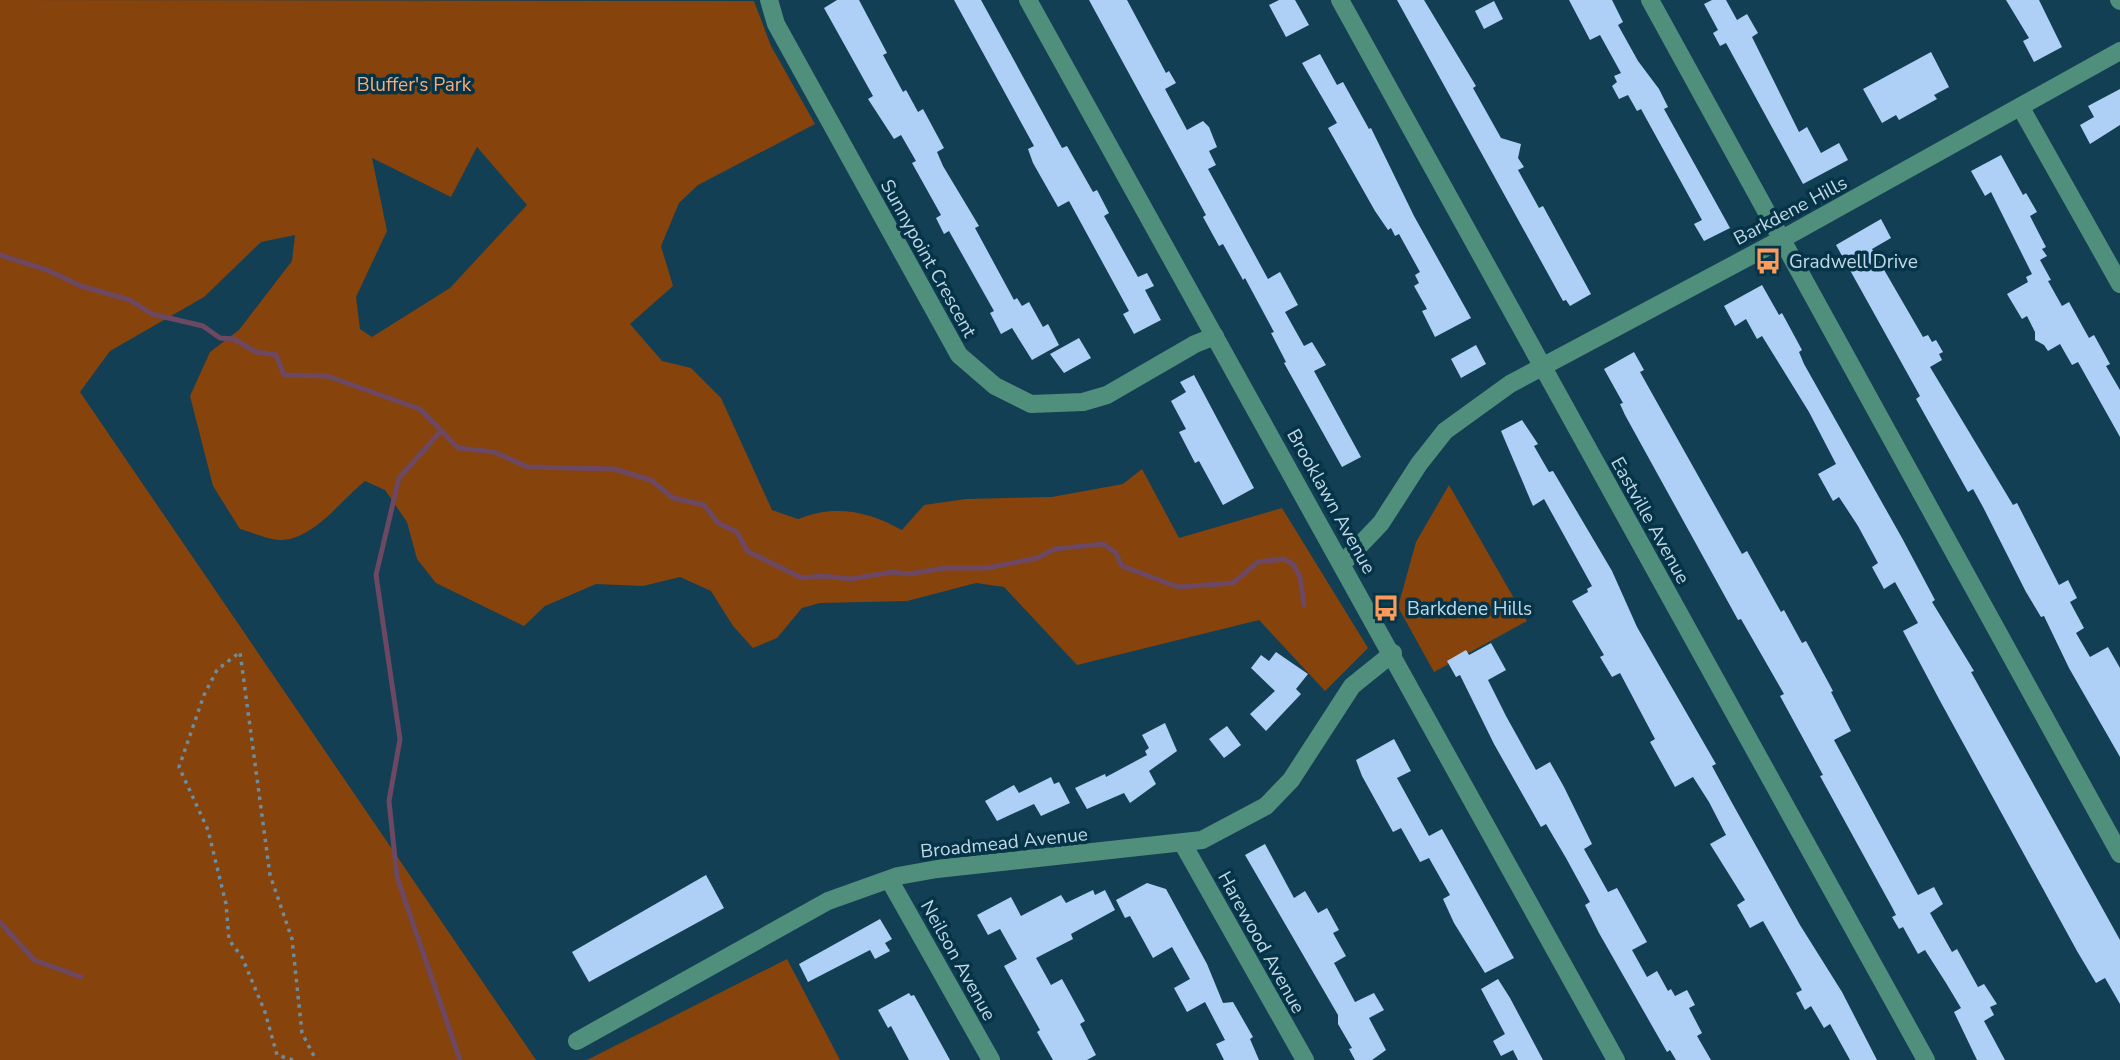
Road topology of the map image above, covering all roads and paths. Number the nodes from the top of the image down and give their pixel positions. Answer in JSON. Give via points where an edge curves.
{"nodes":[{"id":1,"x":769,"y":0,"type":"edge"},
{"id":2,"x":1028,"y":0,"type":"edge"},
{"id":3,"x":1340,"y":0,"type":"edge"},
{"id":4,"x":1650,"y":0,"type":"edge"},
{"id":5,"x":2120,"y":51,"type":"edge"},
{"id":6,"x":2021,"y":108,"type":"junction"},
{"id":7,"x":1782,"y":239,"type":"junction"},
{"id":8,"x":2120,"y":284,"type":"edge"},
{"id":9,"x":1215,"y":336,"type":"junction"},
{"id":10,"x":1543,"y":365,"type":"junction"},
{"id":11,"x":1343,"y":563,"type":"junction"},
{"id":12,"x":1393,"y":653,"type":"junction"},
{"id":13,"x":1183,"y":844,"type":"junction"},
{"id":14,"x":2120,"y":854,"type":"edge"},
{"id":15,"x":890,"y":881,"type":"junction"},
{"id":16,"x":577,"y":1041,"type":"dead end"},
{"id":17,"x":293,"y":1060,"type":"edge"},
{"id":18,"x":316,"y":1060,"type":"edge"},
{"id":19,"x":991,"y":1060,"type":"edge"},
{"id":20,"x":1304,"y":1060,"type":"edge"},
{"id":21,"x":1616,"y":1060,"type":"edge"},
{"id":22,"x":1926,"y":1060,"type":"edge"}],
"edges":[{"from":1,"to":9,"type":"street","name":"Sunnypoint Crescent","via":[[776,24],[959,355],[995,386],[1031,404],[1083,402],[1107,396]]},
{"from":2,"to":9,"type":"street","name":"Brooklawn Avenue"},
{"from":3,"to":10,"type":"street","name":"Eastville Avenue"},
{"from":4,"to":7,"type":"street"},
{"from":5,"to":6,"type":"street","name":"Barkdene Hills"},
{"from":6,"to":7,"type":"street","name":"Barkdene Hills"},
{"from":6,"to":8,"type":"street"},
{"from":7,"to":10,"type":"street","name":"Barkdene Hills"},
{"from":7,"to":14,"type":"street"},
{"from":9,"to":11,"type":"street","name":"Brooklawn Avenue"},
{"from":10,"to":11,"type":"street","name":"Barkdene Hills","via":[[1445,431],[1381,523]]},
{"from":10,"to":22,"type":"street","name":"Eastville Avenue"},
{"from":11,"to":12,"type":"street","name":"Brooklawn Avenue"},
{"from":12,"to":13,"type":"street","name":"Broadmead Avenue","via":[[1352,686],[1291,780],[1266,806],[1202,840]]},
{"from":12,"to":21,"type":"street","name":"Brooklawn Avenue"},
{"from":13,"to":15,"type":"street","name":"Broadmead Avenue","via":[[937,869]]},
{"from":13,"to":20,"type":"street","name":"Harewood Avenue"},
{"from":15,"to":16,"type":"street","name":"Broadmead Avenue","via":[[828,901]]},
{"from":15,"to":19,"type":"street","name":"Neilson Avenue"},
{"from":17,"to":18,"type":"path","via":[[277,1055],[265,1012],[242,957],[229,940],[226,904],[208,830],[179,767],[217,670],[240,652],[270,875],[292,939],[302,1033]]}]}
